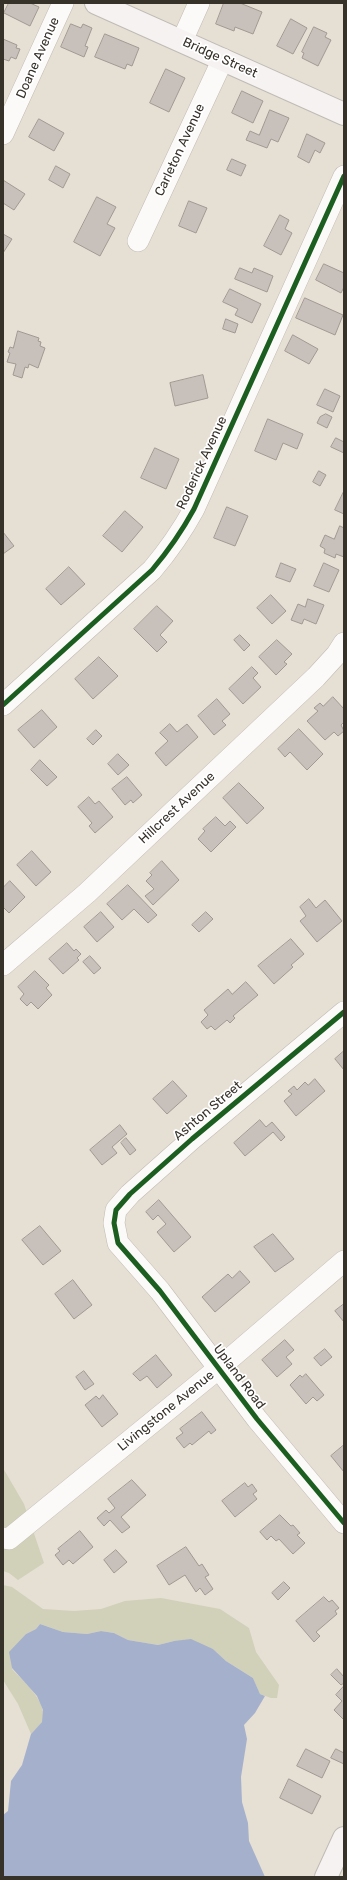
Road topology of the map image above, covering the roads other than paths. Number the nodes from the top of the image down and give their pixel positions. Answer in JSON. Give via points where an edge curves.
{"nodes":[{"id":1,"x":63,"y":3,"type":"edge"},
{"id":2,"x":96,"y":3,"type":"edge"},
{"id":3,"x":199,"y":3,"type":"edge"},
{"id":4,"x":182,"y":41,"type":"junction"},
{"id":5,"x":223,"y":59,"type":"junction"},
{"id":6,"x":344,"y":114,"type":"edge"},
{"id":7,"x":3,"y":134,"type":"edge"},
{"id":8,"x":344,"y":176,"type":"edge"},
{"id":9,"x":138,"y":241,"type":"dead end"},
{"id":10,"x":342,"y":654,"type":"edge"},
{"id":11,"x":3,"y":705,"type":"edge"},
{"id":12,"x":3,"y":965,"type":"edge"},
{"id":13,"x":344,"y":1012,"type":"edge"},
{"id":14,"x":118,"y":1243,"type":"joint"},
{"id":15,"x":344,"y":1261,"type":"edge"},
{"id":16,"x":219,"y":1368,"type":"junction"},
{"id":17,"x":342,"y":1515,"type":"edge"},
{"id":18,"x":3,"y":1538,"type":"edge"},
{"id":19,"x":344,"y":1838,"type":"edge"},
{"id":20,"x":326,"y":1877,"type":"edge"}],
"edges":[{"from":1,"to":7,"type":"street","name":"Doane Avenue"},
{"from":2,"to":4,"type":"main road","name":"Bridge Street"},
{"from":3,"to":4,"type":"street"},
{"from":4,"to":5,"type":"main road","name":"Bridge Street"},
{"from":5,"to":6,"type":"main road","name":"Bridge Street"},
{"from":5,"to":9,"type":"street","name":"Carleton Avenue"},
{"from":8,"to":11,"type":"street","name":"Roderick Avenue","via":[[182,531],[152,570]]},
{"from":10,"to":12,"type":"street","name":"Hillcrest Avenue","via":[[92,887]]},
{"from":13,"to":14,"type":"street","name":"Ashton Street","via":[[130,1194],[116,1210],[114,1223]]},
{"from":14,"to":16,"type":"street","name":"Upland Road","via":[[160,1291]]},
{"from":15,"to":16,"type":"street","name":"Livingstone Avenue"},
{"from":16,"to":17,"type":"street","name":"Upland Road","via":[[257,1419]]},
{"from":16,"to":18,"type":"street","name":"Livingstone Avenue","via":[[9,1539]]},
{"from":19,"to":20,"type":"main road"}]}
